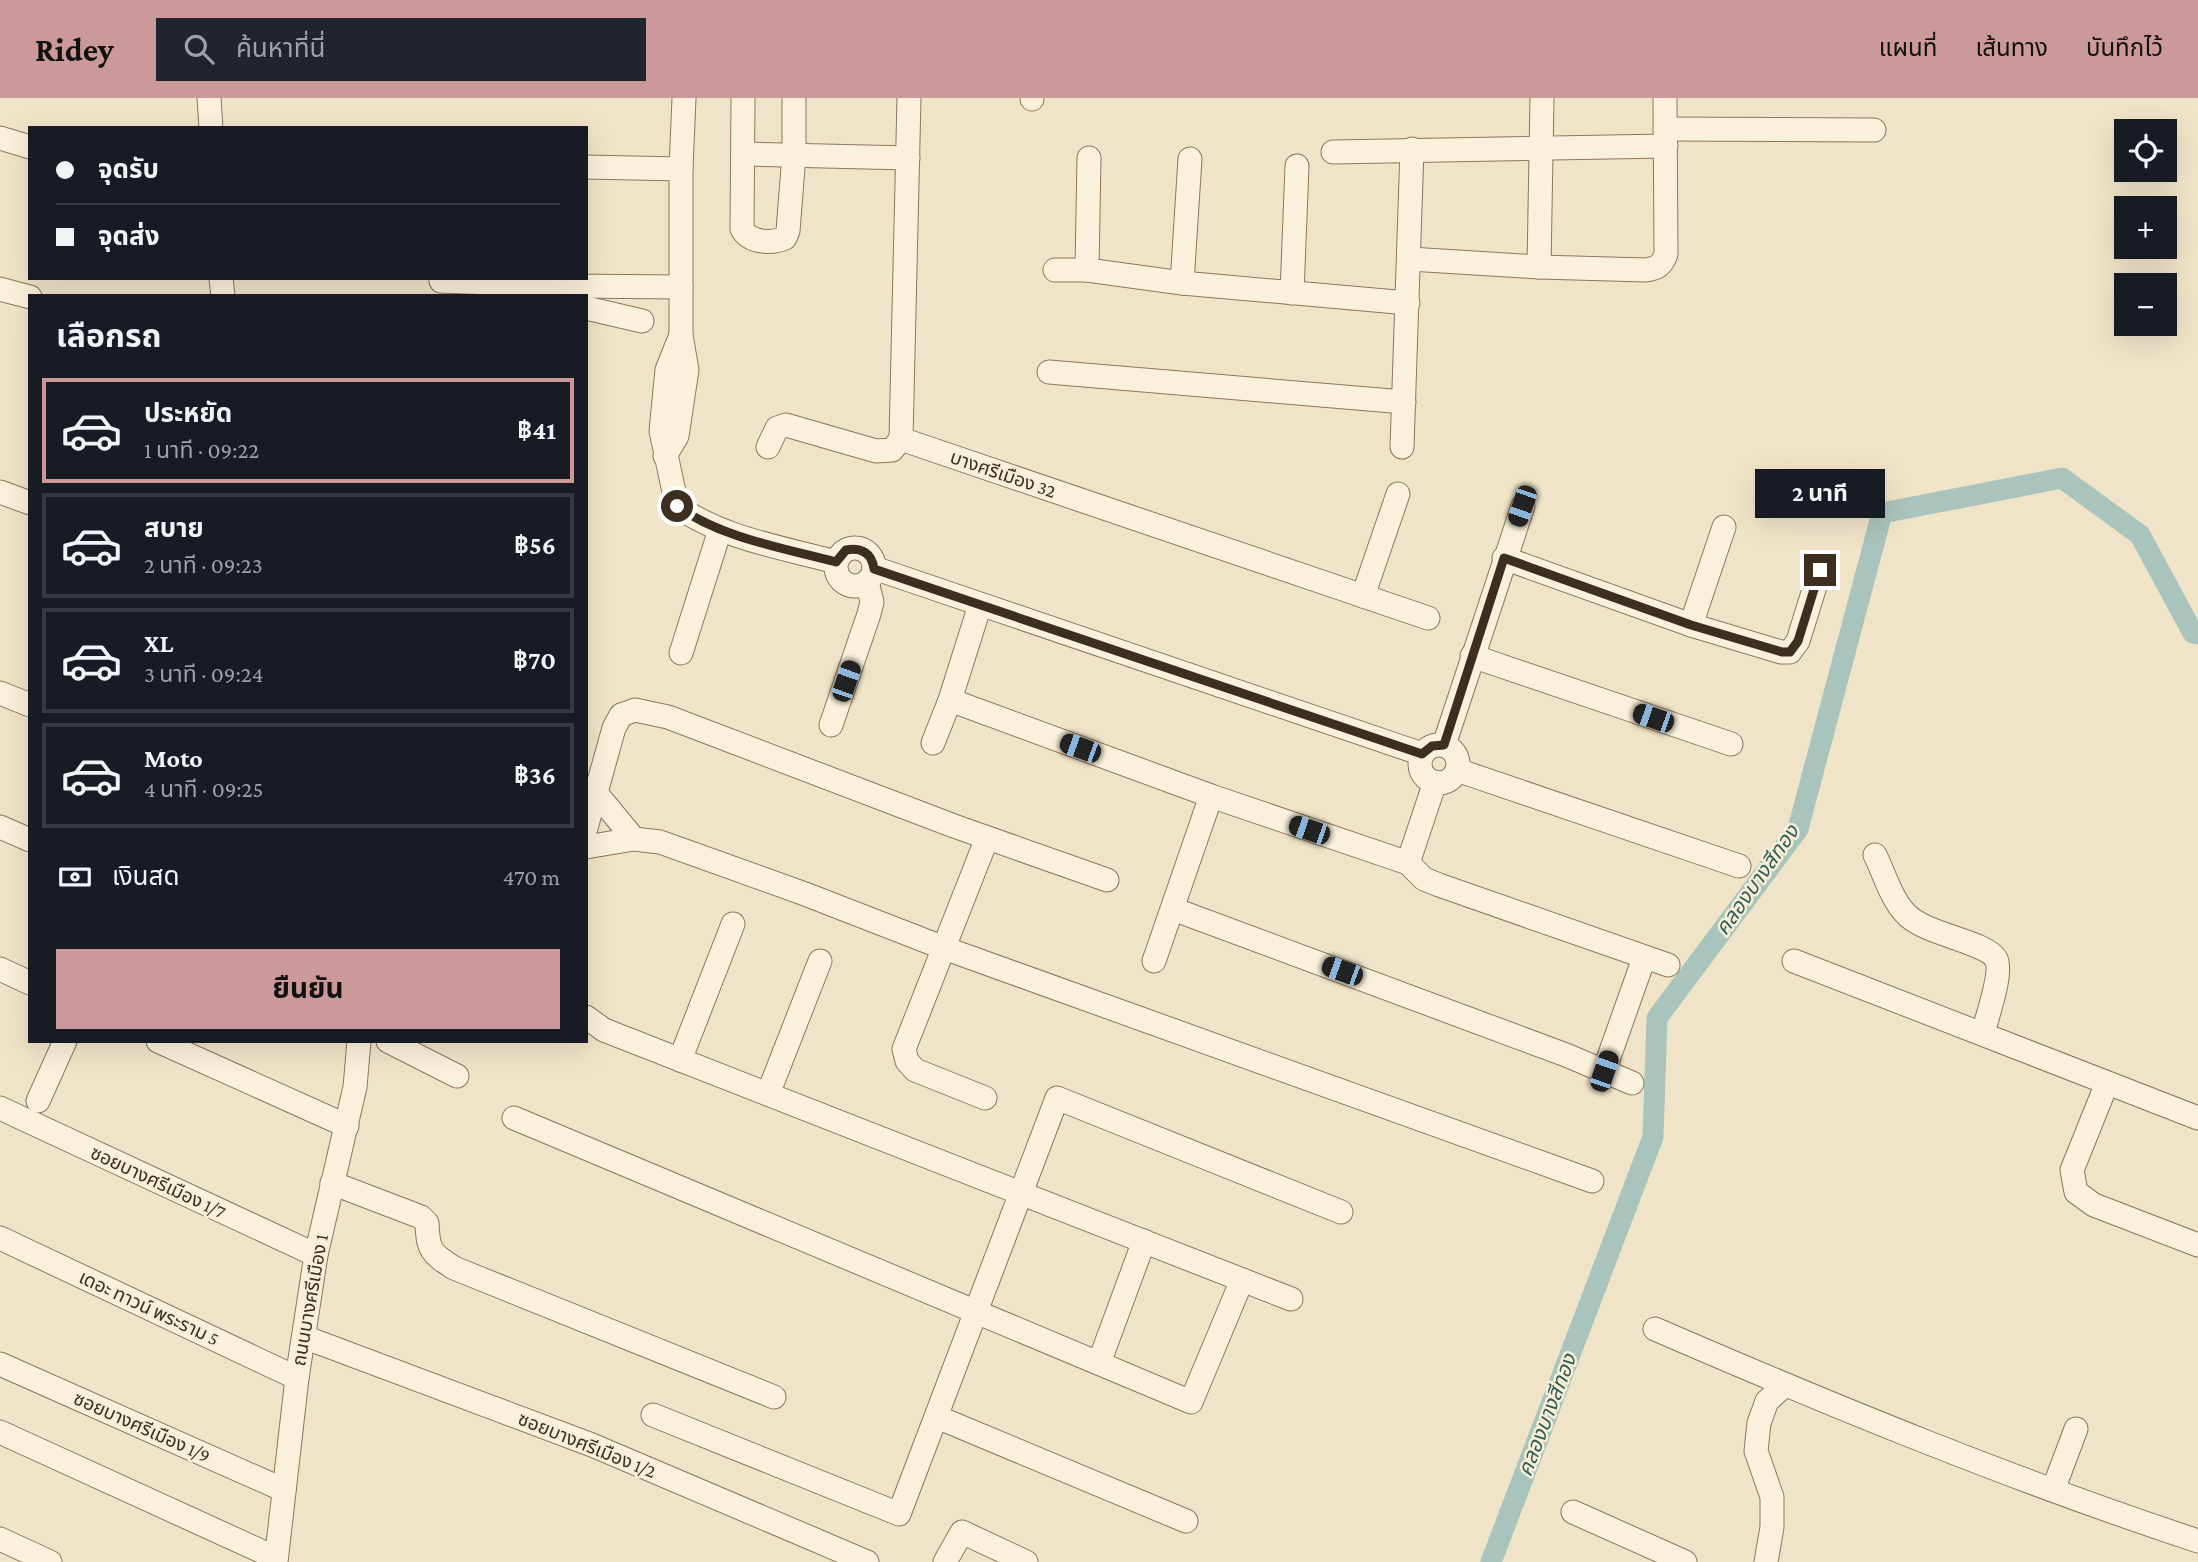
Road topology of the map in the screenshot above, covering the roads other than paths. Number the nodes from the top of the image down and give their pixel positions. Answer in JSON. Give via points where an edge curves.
{"nodes":[{"id":1,"x":209,"y":98,"type":"edge"},
{"id":2,"x":684,"y":98,"type":"edge"},
{"id":3,"x":743,"y":98,"type":"edge"},
{"id":4,"x":794,"y":98,"type":"edge"},
{"id":5,"x":909,"y":98,"type":"edge"},
{"id":6,"x":1542,"y":98,"type":"edge"},
{"id":7,"x":1665,"y":98,"type":"edge"},
{"id":8,"x":211,"y":126,"type":"edge"},
{"id":9,"x":1874,"y":130,"type":"dead end"},
{"id":10,"x":1666,"y":137,"type":"junction"},
{"id":11,"x":0,"y":138,"type":"edge"},
{"id":12,"x":28,"y":146,"type":"edge"},
{"id":13,"x":1542,"y":148,"type":"junction"},
{"id":14,"x":1412,"y":149,"type":"junction"},
{"id":15,"x":1333,"y":152,"type":"dead end"},
{"id":16,"x":743,"y":154,"type":"junction"},
{"id":17,"x":794,"y":155,"type":"junction"},
{"id":18,"x":908,"y":158,"type":"junction"},
{"id":19,"x":1089,"y":158,"type":"dead end"},
{"id":20,"x":1190,"y":159,"type":"dead end"},
{"id":21,"x":1297,"y":166,"type":"dead end"},
{"id":22,"x":588,"y":167,"type":"edge"},
{"id":23,"x":681,"y":169,"type":"junction"},
{"id":24,"x":1410,"y":259,"type":"junction"},
{"id":25,"x":1539,"y":267,"type":"junction"},
{"id":26,"x":1055,"y":270,"type":"dead end"},
{"id":27,"x":1087,"y":270,"type":"junction"},
{"id":28,"x":441,"y":281,"type":"dead end"},
{"id":29,"x":1182,"y":283,"type":"junction"},
{"id":30,"x":681,"y":287,"type":"junction"},
{"id":31,"x":0,"y":289,"type":"edge"},
{"id":32,"x":570,"y":291,"type":"edge"},
{"id":33,"x":1292,"y":293,"type":"junction"},
{"id":34,"x":28,"y":296,"type":"edge"},
{"id":35,"x":1408,"y":303,"type":"junction"},
{"id":36,"x":588,"y":309,"type":"edge"},
{"id":37,"x":642,"y":321,"type":"dead end"},
{"id":38,"x":1049,"y":372,"type":"dead end"},
{"id":39,"x":1404,"y":402,"type":"junction"},
{"id":40,"x":901,"y":439,"type":"junction"},
{"id":41,"x":768,"y":447,"type":"dead end"},
{"id":42,"x":1402,"y":447,"type":"dead end"},
{"id":43,"x":0,"y":492,"type":"edge"},
{"id":44,"x":1398,"y":494,"type":"dead end"},
{"id":45,"x":28,"y":502,"type":"edge"},
{"id":46,"x":1522,"y":506,"type":"dead end"},
{"id":47,"x":1724,"y":527,"type":"dead end"},
{"id":48,"x":720,"y":530,"type":"junction"},
{"id":49,"x":1504,"y":558,"type":"junction"},
{"id":50,"x":1820,"y":570,"type":"dead end"},
{"id":51,"x":870,"y":575,"type":"junction"},
{"id":52,"x":1363,"y":596,"type":"junction"},
{"id":53,"x":980,"y":605,"type":"junction"},
{"id":54,"x":1428,"y":618,"type":"dead end"},
{"id":55,"x":1691,"y":625,"type":"junction"},
{"id":56,"x":681,"y":653,"type":"dead end"},
{"id":57,"x":1472,"y":656,"type":"junction"},
{"id":58,"x":0,"y":693,"type":"edge"},
{"id":59,"x":950,"y":700,"type":"junction"},
{"id":60,"x":28,"y":704,"type":"edge"},
{"id":61,"x":831,"y":725,"type":"dead end"},
{"id":62,"x":933,"y":743,"type":"dead end"},
{"id":63,"x":1731,"y":744,"type":"dead end"},
{"id":64,"x":1444,"y":745,"type":"junction"},
{"id":65,"x":1422,"y":754,"type":"junction"},
{"id":66,"x":1457,"y":770,"type":"junction"},
{"id":67,"x":1435,"y":782,"type":"junction"},
{"id":68,"x":596,"y":793,"type":"junction"},
{"id":69,"x":1211,"y":796,"type":"junction"},
{"id":70,"x":588,"y":821,"type":"edge"},
{"id":71,"x":0,"y":827,"type":"edge"},
{"id":72,"x":987,"y":838,"type":"junction"},
{"id":73,"x":28,"y":839,"type":"edge"},
{"id":74,"x":634,"y":839,"type":"junction"},
{"id":75,"x":588,"y":847,"type":"edge"},
{"id":76,"x":1875,"y":855,"type":"dead end"},
{"id":77,"x":1408,"y":863,"type":"junction"},
{"id":78,"x":1739,"y":866,"type":"dead end"},
{"id":79,"x":1107,"y":880,"type":"dead end"},
{"id":80,"x":1173,"y":908,"type":"junction"},
{"id":81,"x":733,"y":924,"type":"dead end"},
{"id":82,"x":944,"y":947,"type":"junction"},
{"id":83,"x":1644,"y":958,"type":"junction"},
{"id":84,"x":820,"y":961,"type":"dead end"},
{"id":85,"x":1154,"y":961,"type":"dead end"},
{"id":86,"x":1794,"y":961,"type":"dead end"},
{"id":87,"x":1668,"y":965,"type":"dead end"},
{"id":88,"x":0,"y":969,"type":"edge"},
{"id":89,"x":28,"y":982,"type":"edge"},
{"id":90,"x":588,"y":1018,"type":"edge"},
{"id":91,"x":1983,"y":1033,"type":"junction"},
{"id":92,"x":64,"y":1043,"type":"edge"},
{"id":93,"x":162,"y":1043,"type":"edge"},
{"id":94,"x":359,"y":1043,"type":"edge"},
{"id":95,"x":391,"y":1043,"type":"edge"},
{"id":96,"x":680,"y":1060,"type":"junction"},
{"id":97,"x":1604,"y":1071,"type":"junction"},
{"id":98,"x":457,"y":1076,"type":"dead end"},
{"id":99,"x":1632,"y":1083,"type":"dead end"},
{"id":100,"x":2107,"y":1083,"type":"junction"},
{"id":101,"x":768,"y":1094,"type":"junction"},
{"id":102,"x":985,"y":1097,"type":"dead end"},
{"id":103,"x":38,"y":1101,"type":"dead end"},
{"id":104,"x":0,"y":1108,"type":"edge"},
{"id":105,"x":514,"y":1118,"type":"dead end"},
{"id":106,"x":2198,"y":1118,"type":"edge"},
{"id":107,"x":347,"y":1126,"type":"junction"},
{"id":108,"x":1592,"y":1181,"type":"dead end"},
{"id":109,"x":332,"y":1183,"type":"junction"},
{"id":110,"x":1022,"y":1194,"type":"junction"},
{"id":111,"x":1341,"y":1212,"type":"dead end"},
{"id":112,"x":0,"y":1238,"type":"edge"},
{"id":113,"x":1144,"y":1241,"type":"junction"},
{"id":114,"x":2198,"y":1245,"type":"edge"},
{"id":115,"x":317,"y":1255,"type":"junction"},
{"id":116,"x":1242,"y":1280,"type":"junction"},
{"id":117,"x":1291,"y":1299,"type":"dead end"},
{"id":118,"x":977,"y":1312,"type":"junction"},
{"id":119,"x":1655,"y":1329,"type":"dead end"},
{"id":120,"x":304,"y":1337,"type":"junction"},
{"id":121,"x":1099,"y":1363,"type":"junction"},
{"id":122,"x":0,"y":1364,"type":"edge"},
{"id":123,"x":297,"y":1378,"type":"junction"},
{"id":124,"x":1785,"y":1385,"type":"junction"},
{"id":125,"x":774,"y":1398,"type":"dead end"},
{"id":126,"x":653,"y":1415,"type":"dead end"},
{"id":127,"x":937,"y":1417,"type":"junction"},
{"id":128,"x":2076,"y":1429,"type":"dead end"},
{"id":129,"x":0,"y":1432,"type":"edge"},
{"id":130,"x":284,"y":1490,"type":"junction"},
{"id":131,"x":2053,"y":1490,"type":"junction"},
{"id":132,"x":1573,"y":1512,"type":"dead end"},
{"id":133,"x":1186,"y":1521,"type":"dead end"},
{"id":134,"x":0,"y":1539,"type":"edge"},
{"id":135,"x":2198,"y":1541,"type":"edge"},
{"id":136,"x":276,"y":1560,"type":"edge"},
{"id":137,"x":50,"y":1562,"type":"edge"},
{"id":138,"x":867,"y":1562,"type":"edge"},
{"id":139,"x":945,"y":1562,"type":"edge"},
{"id":140,"x":1026,"y":1562,"type":"edge"},
{"id":141,"x":1685,"y":1562,"type":"edge"},
{"id":142,"x":1766,"y":1562,"type":"edge"}],
"edges":[{"from":1,"to":8,"type":"street"},
{"from":2,"to":23,"type":"street"},
{"from":3,"to":16,"type":"street"},
{"from":4,"to":17,"type":"street"},
{"from":5,"to":18,"type":"street"},
{"from":6,"to":13,"type":"street"},
{"from":7,"to":10,"type":"street"},
{"from":9,"to":10,"type":"street"},
{"from":10,"to":13,"type":"street"},
{"from":10,"to":25,"type":"street","via":[[1666,254],[1662,263],[1646,270]]},
{"from":11,"to":12,"type":"street"},
{"from":13,"to":14,"type":"street"},
{"from":13,"to":25,"type":"street"},
{"from":14,"to":15,"type":"street"},
{"from":14,"to":24,"type":"street"},
{"from":16,"to":17,"type":"street"},
{"from":16,"to":17,"type":"street","via":[[742,229],[746,237],[777,241],[788,231]]},
{"from":17,"to":18,"type":"street"},
{"from":18,"to":40,"type":"street"},
{"from":19,"to":27,"type":"street"},
{"from":20,"to":29,"type":"street"},
{"from":21,"to":33,"type":"street"},
{"from":22,"to":23,"type":"street"},
{"from":23,"to":30,"type":"street"},
{"from":24,"to":25,"type":"street"},
{"from":24,"to":35,"type":"street"},
{"from":26,"to":27,"type":"street"},
{"from":27,"to":29,"type":"street"},
{"from":28,"to":32,"type":"street"},
{"from":29,"to":33,"type":"street"},
{"from":30,"to":32,"type":"street"},
{"from":30,"to":48,"type":"street","via":[[681,335],[667,370],[661,422],[665,456],[677,506]]},
{"from":31,"to":34,"type":"street"},
{"from":33,"to":35,"type":"street"},
{"from":35,"to":39,"type":"street"},
{"from":36,"to":37,"type":"street"},
{"from":38,"to":39,"type":"street"},
{"from":39,"to":42,"type":"street"},
{"from":40,"to":41,"type":"street","via":[[892,450],[876,452],[786,425],[777,428]]},
{"from":40,"to":52,"type":"street","name":"บางศรีเมือง 32"},
{"from":43,"to":45,"type":"street"},
{"from":44,"to":52,"type":"street"},
{"from":46,"to":49,"type":"street"},
{"from":47,"to":55,"type":"street"},
{"from":48,"to":51,"type":"street","via":[[836,562],[836,571],[845,583],[858,586]]},
{"from":48,"to":56,"type":"street"},
{"from":49,"to":55,"type":"street"},
{"from":49,"to":57,"type":"street"},
{"from":50,"to":55,"type":"street","via":[[1798,641],[1790,652],[1772,651]]},
{"from":51,"to":53,"type":"street"},
{"from":51,"to":61,"type":"street","via":[[869,614]]},
{"from":52,"to":54,"type":"street","name":"บางศรีเมือง 32"},
{"from":53,"to":59,"type":"street"},
{"from":53,"to":65,"type":"street"},
{"from":57,"to":63,"type":"street"},
{"from":57,"to":64,"type":"street"},
{"from":58,"to":60,"type":"street"},
{"from":59,"to":62,"type":"street"},
{"from":59,"to":69,"type":"street"},
{"from":64,"to":65,"type":"street","via":[[1432,746]]},
{"from":64,"to":66,"type":"street","via":[[1454,752]]},
{"from":65,"to":67,"type":"street","via":[[1423,775]]},
{"from":66,"to":67,"type":"street","via":[[1446,781]]},
{"from":66,"to":78,"type":"street"},
{"from":67,"to":77,"type":"street"},
{"from":68,"to":70,"type":"street"},
{"from":68,"to":72,"type":"street","via":[[614,728],[621,715],[635,710],[668,717]]},
{"from":68,"to":74,"type":"street"},
{"from":69,"to":77,"type":"street"},
{"from":69,"to":80,"type":"street"},
{"from":71,"to":73,"type":"street"},
{"from":72,"to":79,"type":"street"},
{"from":72,"to":82,"type":"street"},
{"from":74,"to":75,"type":"street"},
{"from":74,"to":82,"type":"street","via":[[660,842]]},
{"from":76,"to":91,"type":"street","via":[[1905,914],[1934,932],[1987,950],[1997,960]]},
{"from":77,"to":83,"type":"street","via":[[1439,885]]},
{"from":80,"to":85,"type":"street"},
{"from":80,"to":97,"type":"street"},
{"from":81,"to":96,"type":"street"},
{"from":82,"to":102,"type":"street","via":[[904,1049],[907,1061],[915,1070]]},
{"from":82,"to":108,"type":"street"},
{"from":83,"to":87,"type":"street"},
{"from":83,"to":97,"type":"street"},
{"from":84,"to":101,"type":"street"},
{"from":86,"to":91,"type":"street"},
{"from":88,"to":89,"type":"street"},
{"from":90,"to":96,"type":"street","via":[[604,1030]]},
{"from":91,"to":100,"type":"street"},
{"from":92,"to":103,"type":"street"},
{"from":93,"to":107,"type":"street"},
{"from":94,"to":107,"type":"street","name":"ถนนบางศรีเมือง 1"},
{"from":95,"to":98,"type":"street"},
{"from":96,"to":101,"type":"street"},
{"from":97,"to":99,"type":"street"},
{"from":100,"to":106,"type":"street"},
{"from":100,"to":114,"type":"street","via":[[2072,1170],[2076,1192],[2094,1205]]},
{"from":101,"to":110,"type":"street"},
{"from":104,"to":115,"type":"street","name":"ซอยบางศรีเมือง 1/7"},
{"from":105,"to":118,"type":"street"},
{"from":107,"to":109,"type":"street","name":"ถนนบางศรีเมือง 1"},
{"from":109,"to":115,"type":"street","name":"ถนนบางศรีเมือง 1"},
{"from":109,"to":125,"type":"street","via":[[421,1217],[427,1223],[428,1247],[454,1268]]},
{"from":110,"to":111,"type":"street","via":[[1057,1097]]},
{"from":110,"to":113,"type":"street"},
{"from":110,"to":118,"type":"street"},
{"from":112,"to":123,"type":"street","name":"เดอะ ทาวน์ พระราม 5"},
{"from":113,"to":116,"type":"street"},
{"from":113,"to":121,"type":"street"},
{"from":115,"to":120,"type":"street","name":"ถนนบางศรีเมือง 1"},
{"from":116,"to":117,"type":"street"},
{"from":116,"to":121,"type":"street","via":[[1191,1402]]},
{"from":118,"to":121,"type":"street"},
{"from":118,"to":127,"type":"street"},
{"from":119,"to":124,"type":"street"},
{"from":120,"to":123,"type":"street","name":"ถนนบางศรีเมือง 1"},
{"from":120,"to":138,"type":"street","name":"ซอยบางศรีเมือง 1/2","via":[[592,1445]]},
{"from":122,"to":130,"type":"street","name":"ซอยบางศรีเมือง 1/9"},
{"from":123,"to":130,"type":"street","name":"ถนนบางศรีเมือง 1"},
{"from":124,"to":131,"type":"street"},
{"from":124,"to":142,"type":"street","via":[[1767,1401],[1759,1423],[1756,1451],[1772,1497]]},
{"from":126,"to":127,"type":"street","via":[[900,1514]]},
{"from":127,"to":133,"type":"street"},
{"from":128,"to":131,"type":"street"},
{"from":129,"to":136,"type":"street"},
{"from":130,"to":136,"type":"street","name":"ถนนบางศรีเมือง 1"},
{"from":131,"to":135,"type":"street"},
{"from":132,"to":141,"type":"street"},
{"from":134,"to":137,"type":"street"},
{"from":139,"to":140,"type":"street","via":[[962,1532]]}]}
